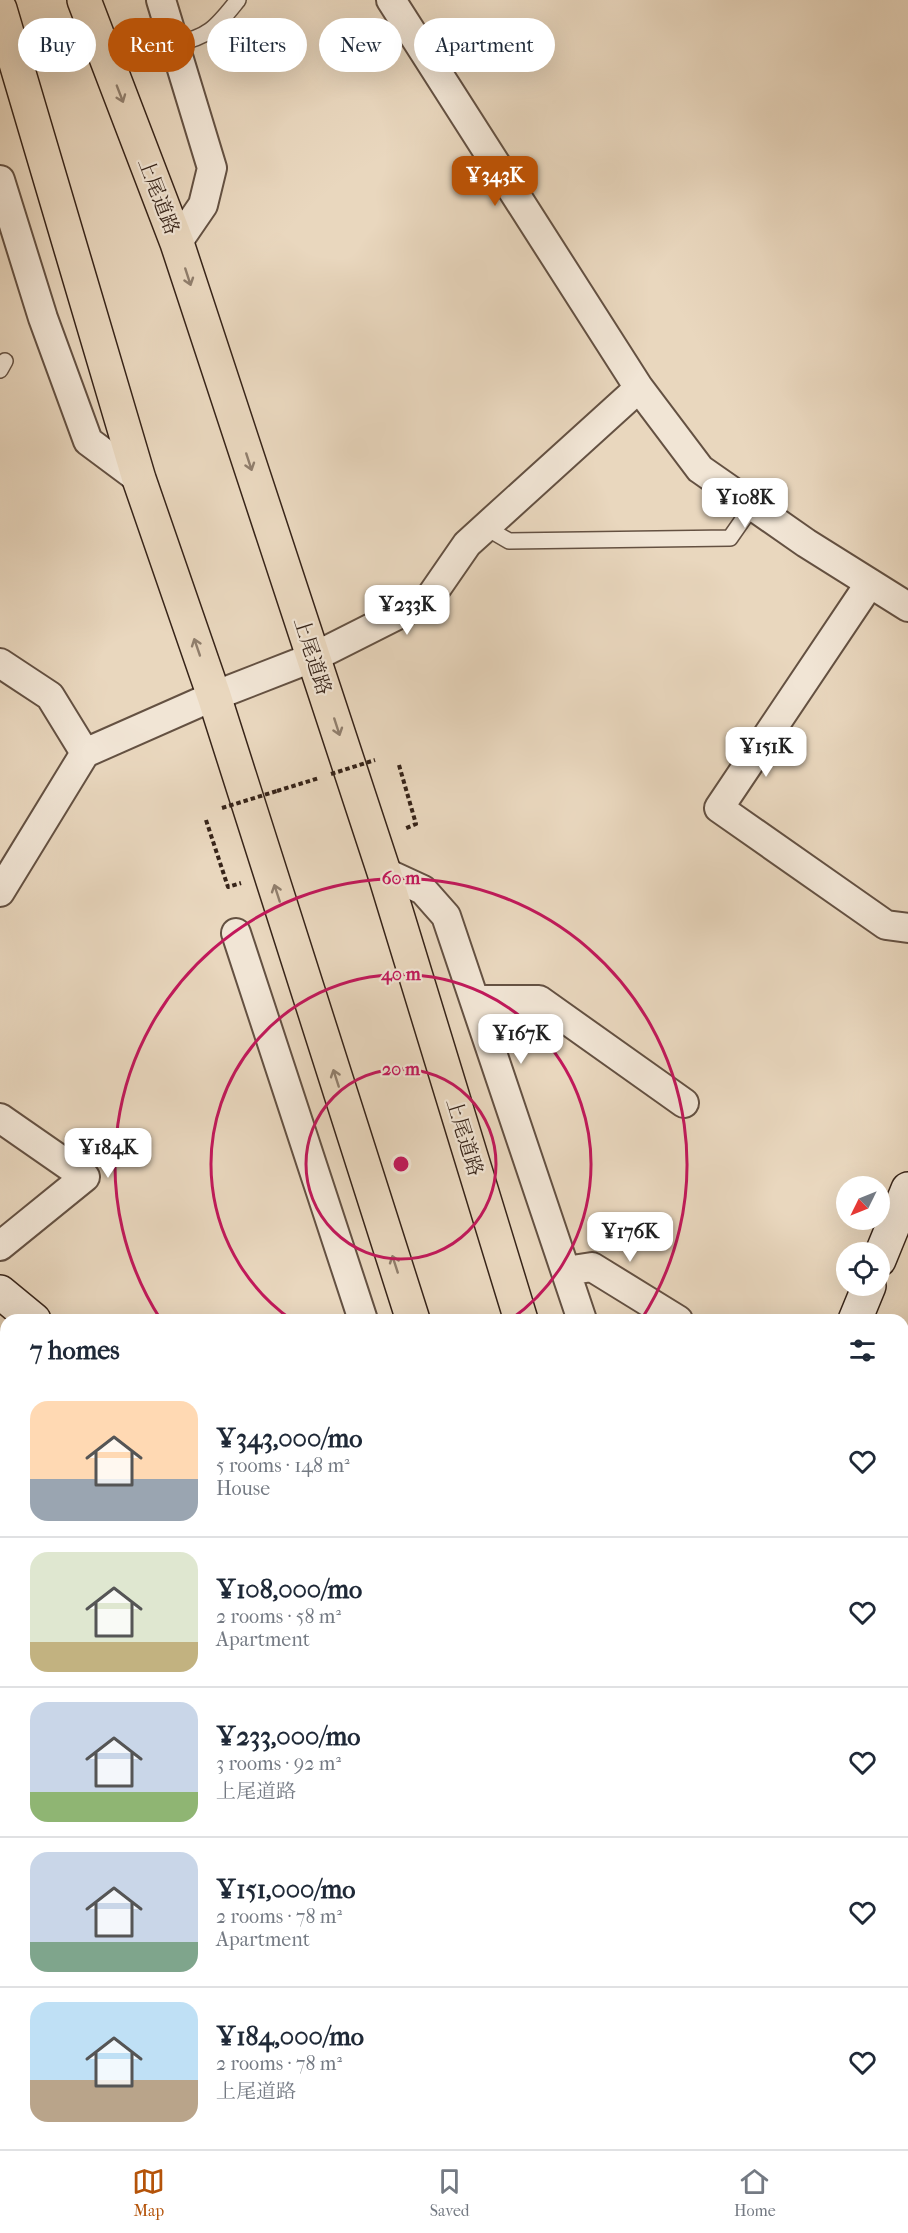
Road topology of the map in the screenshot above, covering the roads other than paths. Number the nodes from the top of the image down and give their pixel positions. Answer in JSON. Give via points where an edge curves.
{"nodes":[{"id":1,"x":84,"y":0,"type":"edge"},
{"id":2,"x":161,"y":0,"type":"edge"},
{"id":3,"x":238,"y":0,"type":"edge"},
{"id":4,"x":391,"y":0,"type":"edge"},
{"id":5,"x":0,"y":9,"type":"edge"},
{"id":6,"x":167,"y":18,"type":"edge"},
{"id":7,"x":195,"y":40,"type":"edge"},
{"id":8,"x":183,"y":72,"type":"edge"},
{"id":9,"x":0,"y":180,"type":"edge"},
{"id":10,"x":177,"y":243,"type":"junction"},
{"id":11,"x":639,"y":388,"type":"junction"},
{"id":12,"x":139,"y":479,"type":"junction"},
{"id":13,"x":753,"y":505,"type":"junction"},
{"id":14,"x":485,"y":528,"type":"junction"},
{"id":15,"x":870,"y":583,"type":"junction"},
{"id":16,"x":908,"y":607,"type":"edge"},
{"id":17,"x":314,"y":657,"type":"junction"},
{"id":18,"x":0,"y":663,"type":"edge"},
{"id":19,"x":214,"y":696,"type":"junction"},
{"id":20,"x":85,"y":753,"type":"junction"},
{"id":21,"x":384,"y":872,"type":"junction"},
{"id":22,"x":0,"y":892,"type":"edge"},
{"id":23,"x":908,"y":928,"type":"edge"},
{"id":24,"x":236,"y":933,"type":"dead end"},
{"id":25,"x":475,"y":1000,"type":"junction"},
{"id":26,"x":684,"y":1103,"type":"dead end"},
{"id":27,"x":0,"y":1118,"type":"edge"},
{"id":28,"x":908,"y":1189,"type":"edge"},
{"id":29,"x":886,"y":1242,"type":"edge"},
{"id":30,"x":0,"y":1245,"type":"edge"},
{"id":31,"x":566,"y":1271,"type":"junction"},
{"id":32,"x":0,"y":1292,"type":"edge"},
{"id":33,"x":865,"y":1296,"type":"edge"},
{"id":34,"x":27,"y":1314,"type":"edge"},
{"id":35,"x":361,"y":1314,"type":"edge"},
{"id":36,"x":411,"y":1314,"type":"edge"},
{"id":37,"x":518,"y":1314,"type":"edge"},
{"id":38,"x":580,"y":1314,"type":"edge"},
{"id":39,"x":668,"y":1314,"type":"edge"},
{"id":40,"x":857,"y":1314,"type":"edge"}],
"edges":[{"from":1,"to":10,"type":"highway","name":"上尾道路","one_way":true},
{"from":2,"to":6,"type":"street"},
{"from":3,"to":7,"type":"lane","via":[[216,27]]},
{"from":4,"to":11,"type":"street"},
{"from":5,"to":12,"type":"highway"},
{"from":8,"to":10,"type":"street","via":[[212,168],[203,205]]},
{"from":9,"to":12,"type":"street","via":[[87,441]]},
{"from":10,"to":17,"type":"highway","name":"上尾道路","one_way":true},
{"from":11,"to":13,"type":"street","via":[[700,469]]},
{"from":11,"to":14,"type":"street"},
{"from":19,"to":12,"type":"highway","one_way":true},
{"from":13,"to":14,"type":"lane","via":[[730,538],[509,541]]},
{"from":13,"to":15,"type":"street"},
{"from":14,"to":17,"type":"street","via":[[466,544],[429,599]]},
{"from":15,"to":16,"type":"street"},
{"from":15,"to":23,"type":"street","via":[[719,808],[886,926]]},
{"from":17,"to":19,"type":"street"},
{"from":17,"to":21,"type":"highway","name":"上尾道路","one_way":true},
{"from":18,"to":20,"type":"street","via":[[50,696]]},
{"from":19,"to":20,"type":"street"},
{"from":36,"to":19,"type":"highway","one_way":true},
{"from":20,"to":22,"type":"street"},
{"from":21,"to":25,"type":"street","via":[[423,890],[446,916]]},
{"from":21,"to":37,"type":"highway","name":"上尾道路"},
{"from":24,"to":35,"type":"street"},
{"from":25,"to":26,"type":"street","via":[[539,1000]]},
{"from":25,"to":31,"type":"street"},
{"from":27,"to":30,"type":"street","via":[[85,1177]]},
{"from":28,"to":29,"type":"street"},
{"from":31,"to":38,"type":"street"},
{"from":31,"to":39,"type":"street","via":[[592,1267]]},
{"from":32,"to":34,"type":"street"},
{"from":33,"to":40,"type":"street"}]}
